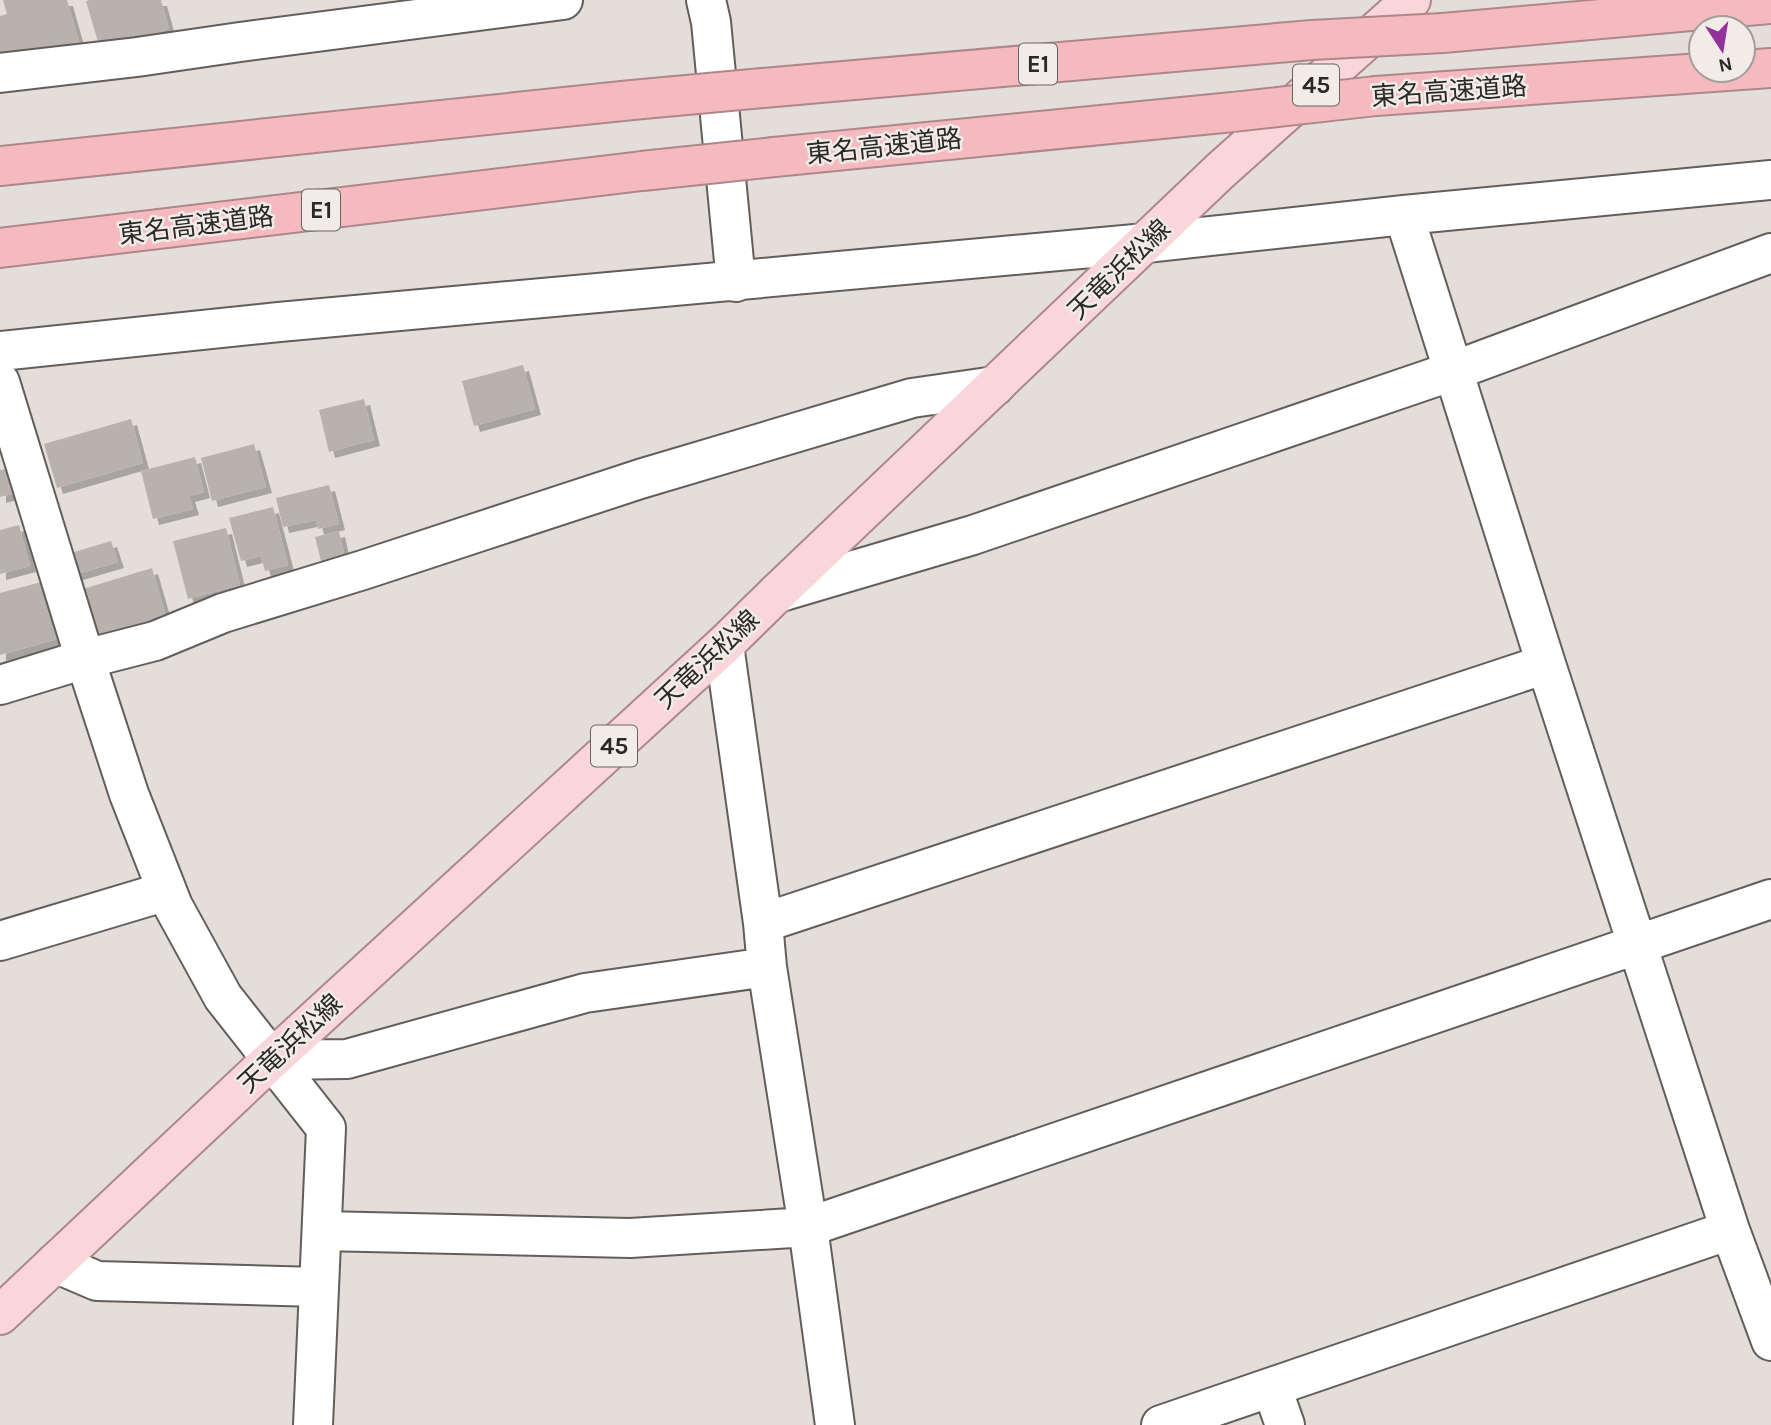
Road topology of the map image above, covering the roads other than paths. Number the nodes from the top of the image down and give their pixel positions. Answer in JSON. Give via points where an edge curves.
{"nodes":[{"id":1,"x":563,"y":0,"type":"edge"},
{"id":2,"x":706,"y":0,"type":"edge"},
{"id":3,"x":1411,"y":0,"type":"edge"},
{"id":4,"x":1771,"y":4,"type":"edge"},
{"id":5,"x":492,"y":5,"type":"edge"},
{"id":6,"x":1771,"y":68,"type":"edge"},
{"id":7,"x":0,"y":73,"type":"edge"},
{"id":8,"x":0,"y":166,"type":"edge"},
{"id":9,"x":1771,"y":180,"type":"edge"},
{"id":10,"x":1404,"y":215,"type":"junction"},
{"id":11,"x":1146,"y":243,"type":"junction"},
{"id":12,"x":0,"y":248,"type":"edge"},
{"id":13,"x":1771,"y":253,"type":"edge"},
{"id":14,"x":736,"y":282,"type":"junction"},
{"id":15,"x":0,"y":351,"type":"edge"},
{"id":16,"x":1453,"y":371,"type":"junction"},
{"id":17,"x":0,"y":382,"type":"edge"},
{"id":18,"x":995,"y":386,"type":"junction"},
{"id":19,"x":777,"y":593,"type":"junction"},
{"id":20,"x":724,"y":645,"type":"junction"},
{"id":21,"x":85,"y":659,"type":"junction"},
{"id":22,"x":1545,"y":664,"type":"junction"},
{"id":23,"x":0,"y":685,"type":"edge"},
{"id":24,"x":167,"y":891,"type":"junction"},
{"id":25,"x":1771,"y":899,"type":"edge"},
{"id":26,"x":763,"y":923,"type":"junction"},
{"id":27,"x":0,"y":942,"type":"edge"},
{"id":28,"x":1638,"y":944,"type":"junction"},
{"id":29,"x":767,"y":967,"type":"junction"},
{"id":30,"x":271,"y":1060,"type":"junction"},
{"id":31,"x":808,"y":1227,"type":"junction"},
{"id":32,"x":1730,"y":1230,"type":"junction"},
{"id":33,"x":322,"y":1231,"type":"junction"},
{"id":34,"x":55,"y":1263,"type":"junction"},
{"id":35,"x":319,"y":1287,"type":"junction"},
{"id":36,"x":8,"y":1301,"type":"edge"},
{"id":37,"x":1771,"y":1341,"type":"edge"},
{"id":38,"x":1272,"y":1388,"type":"junction"},
{"id":39,"x":313,"y":1425,"type":"edge"},
{"id":40,"x":835,"y":1425,"type":"edge"},
{"id":41,"x":1161,"y":1425,"type":"edge"},
{"id":42,"x":1285,"y":1425,"type":"edge"}],
"edges":[{"from":1,"to":5,"type":"street"},
{"from":2,"to":14,"type":"street"},
{"from":3,"to":11,"type":"main road","name":"天竜浜松線","number":"45"},
{"from":4,"to":8,"type":"highway","number":"E1","bridge":true,"via":[[763,88]]},
{"from":5,"to":7,"type":"street"},
{"from":6,"to":12,"type":"highway","name":"東名高速道路","number":"E1","bridge":true,"via":[[1376,96],[774,157]]},
{"from":9,"to":10,"type":"street"},
{"from":10,"to":11,"type":"street"},
{"from":10,"to":16,"type":"street"},
{"from":11,"to":14,"type":"street"},
{"from":11,"to":18,"type":"main road","name":"天竜浜松線","number":"45"},
{"from":13,"to":16,"type":"street"},
{"from":14,"to":15,"type":"street"},
{"from":16,"to":19,"type":"street","via":[[974,535]]},
{"from":16,"to":22,"type":"street"},
{"from":17,"to":21,"type":"street"},
{"from":18,"to":19,"type":"main road","name":"天竜浜松線","number":"45"},
{"from":18,"to":21,"type":"street","via":[[912,398],[639,479],[223,613],[155,641]]},
{"from":19,"to":20,"type":"main road","name":"天竜浜松線","number":"45"},
{"from":20,"to":26,"type":"street"},
{"from":20,"to":30,"type":"main road","name":"天竜浜松線","number":"45"},
{"from":21,"to":23,"type":"street"},
{"from":21,"to":24,"type":"street"},
{"from":22,"to":26,"type":"street"},
{"from":22,"to":28,"type":"street"},
{"from":24,"to":27,"type":"street"},
{"from":24,"to":30,"type":"street","via":[[223,997]]},
{"from":25,"to":28,"type":"street"},
{"from":26,"to":29,"type":"street"},
{"from":28,"to":31,"type":"street"},
{"from":28,"to":32,"type":"street"},
{"from":29,"to":30,"type":"street","via":[[585,993],[347,1059]]},
{"from":29,"to":31,"type":"street"},
{"from":30,"to":33,"type":"street","via":[[326,1129]]},
{"from":30,"to":34,"type":"main road","name":"天竜浜松線","number":"45"},
{"from":31,"to":33,"type":"street","via":[[630,1238]]},
{"from":31,"to":40,"type":"street"},
{"from":32,"to":37,"type":"street"},
{"from":32,"to":38,"type":"street"},
{"from":33,"to":35,"type":"street"},
{"from":34,"to":35,"type":"street","via":[[97,1282]]},
{"from":34,"to":36,"type":"main road","name":"天竜浜松線","number":"45"},
{"from":35,"to":39,"type":"street"},
{"from":38,"to":41,"type":"street"},
{"from":38,"to":42,"type":"street"}]}
